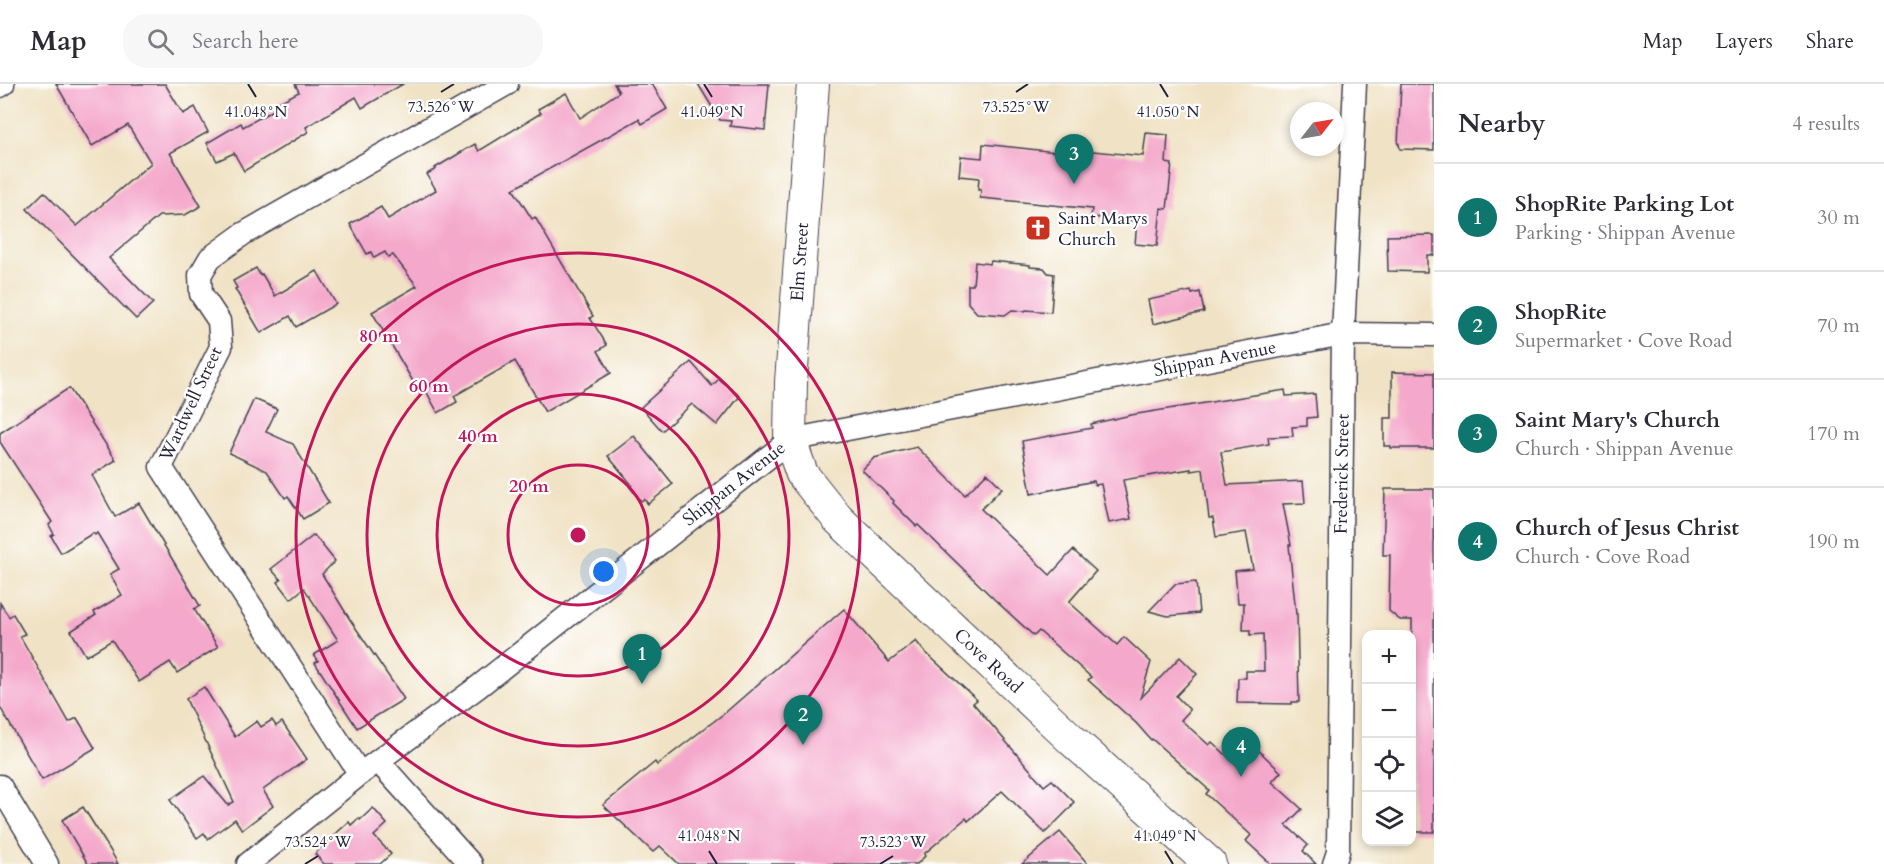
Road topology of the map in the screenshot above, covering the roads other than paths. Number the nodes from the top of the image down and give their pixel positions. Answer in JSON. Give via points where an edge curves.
{"nodes":[{"id":1,"x":507,"y":84,"type":"edge"},
{"id":2,"x":813,"y":84,"type":"edge"},
{"id":3,"x":1355,"y":84,"type":"edge"},
{"id":4,"x":1343,"y":334,"type":"junction"},
{"id":5,"x":1434,"y":335,"type":"edge"},
{"id":6,"x":790,"y":440,"type":"junction"},
{"id":7,"x":378,"y":761,"type":"junction"},
{"id":8,"x":360,"y":774,"type":"junction"},
{"id":9,"x":0,"y":786,"type":"edge"},
{"id":10,"x":48,"y":864,"type":"edge"},
{"id":11,"x":248,"y":864,"type":"edge"},
{"id":12,"x":471,"y":864,"type":"edge"},
{"id":13,"x":1210,"y":864,"type":"edge"},
{"id":14,"x":1334,"y":864,"type":"edge"}],
"edges":[{"from":1,"to":8,"type":"street","name":"Wardwell Street","via":[[243,234],[210,258],[200,275],[201,294],[219,321],[221,347],[161,466]]},
{"from":2,"to":6,"type":"main road","name":"Elm Street"},
{"from":3,"to":4,"type":"street","name":"Frederick Street"},
{"from":4,"to":5,"type":"street","name":"Shippan Avenue"},
{"from":4,"to":6,"type":"street","name":"Shippan Avenue"},
{"from":4,"to":14,"type":"street","name":"Frederick Street","via":[[1338,852]]},
{"from":6,"to":7,"type":"street","name":"Shippan Avenue","via":[[478,687]]},
{"from":6,"to":13,"type":"main road","name":"Cove Road","via":[[802,474],[837,519]]},
{"from":7,"to":8,"type":"street","name":"Shippan Avenue"},
{"from":7,"to":12,"type":"street"},
{"from":8,"to":11,"type":"street","name":"Shippan Avenue"},
{"from":9,"to":10,"type":"street"}]}
